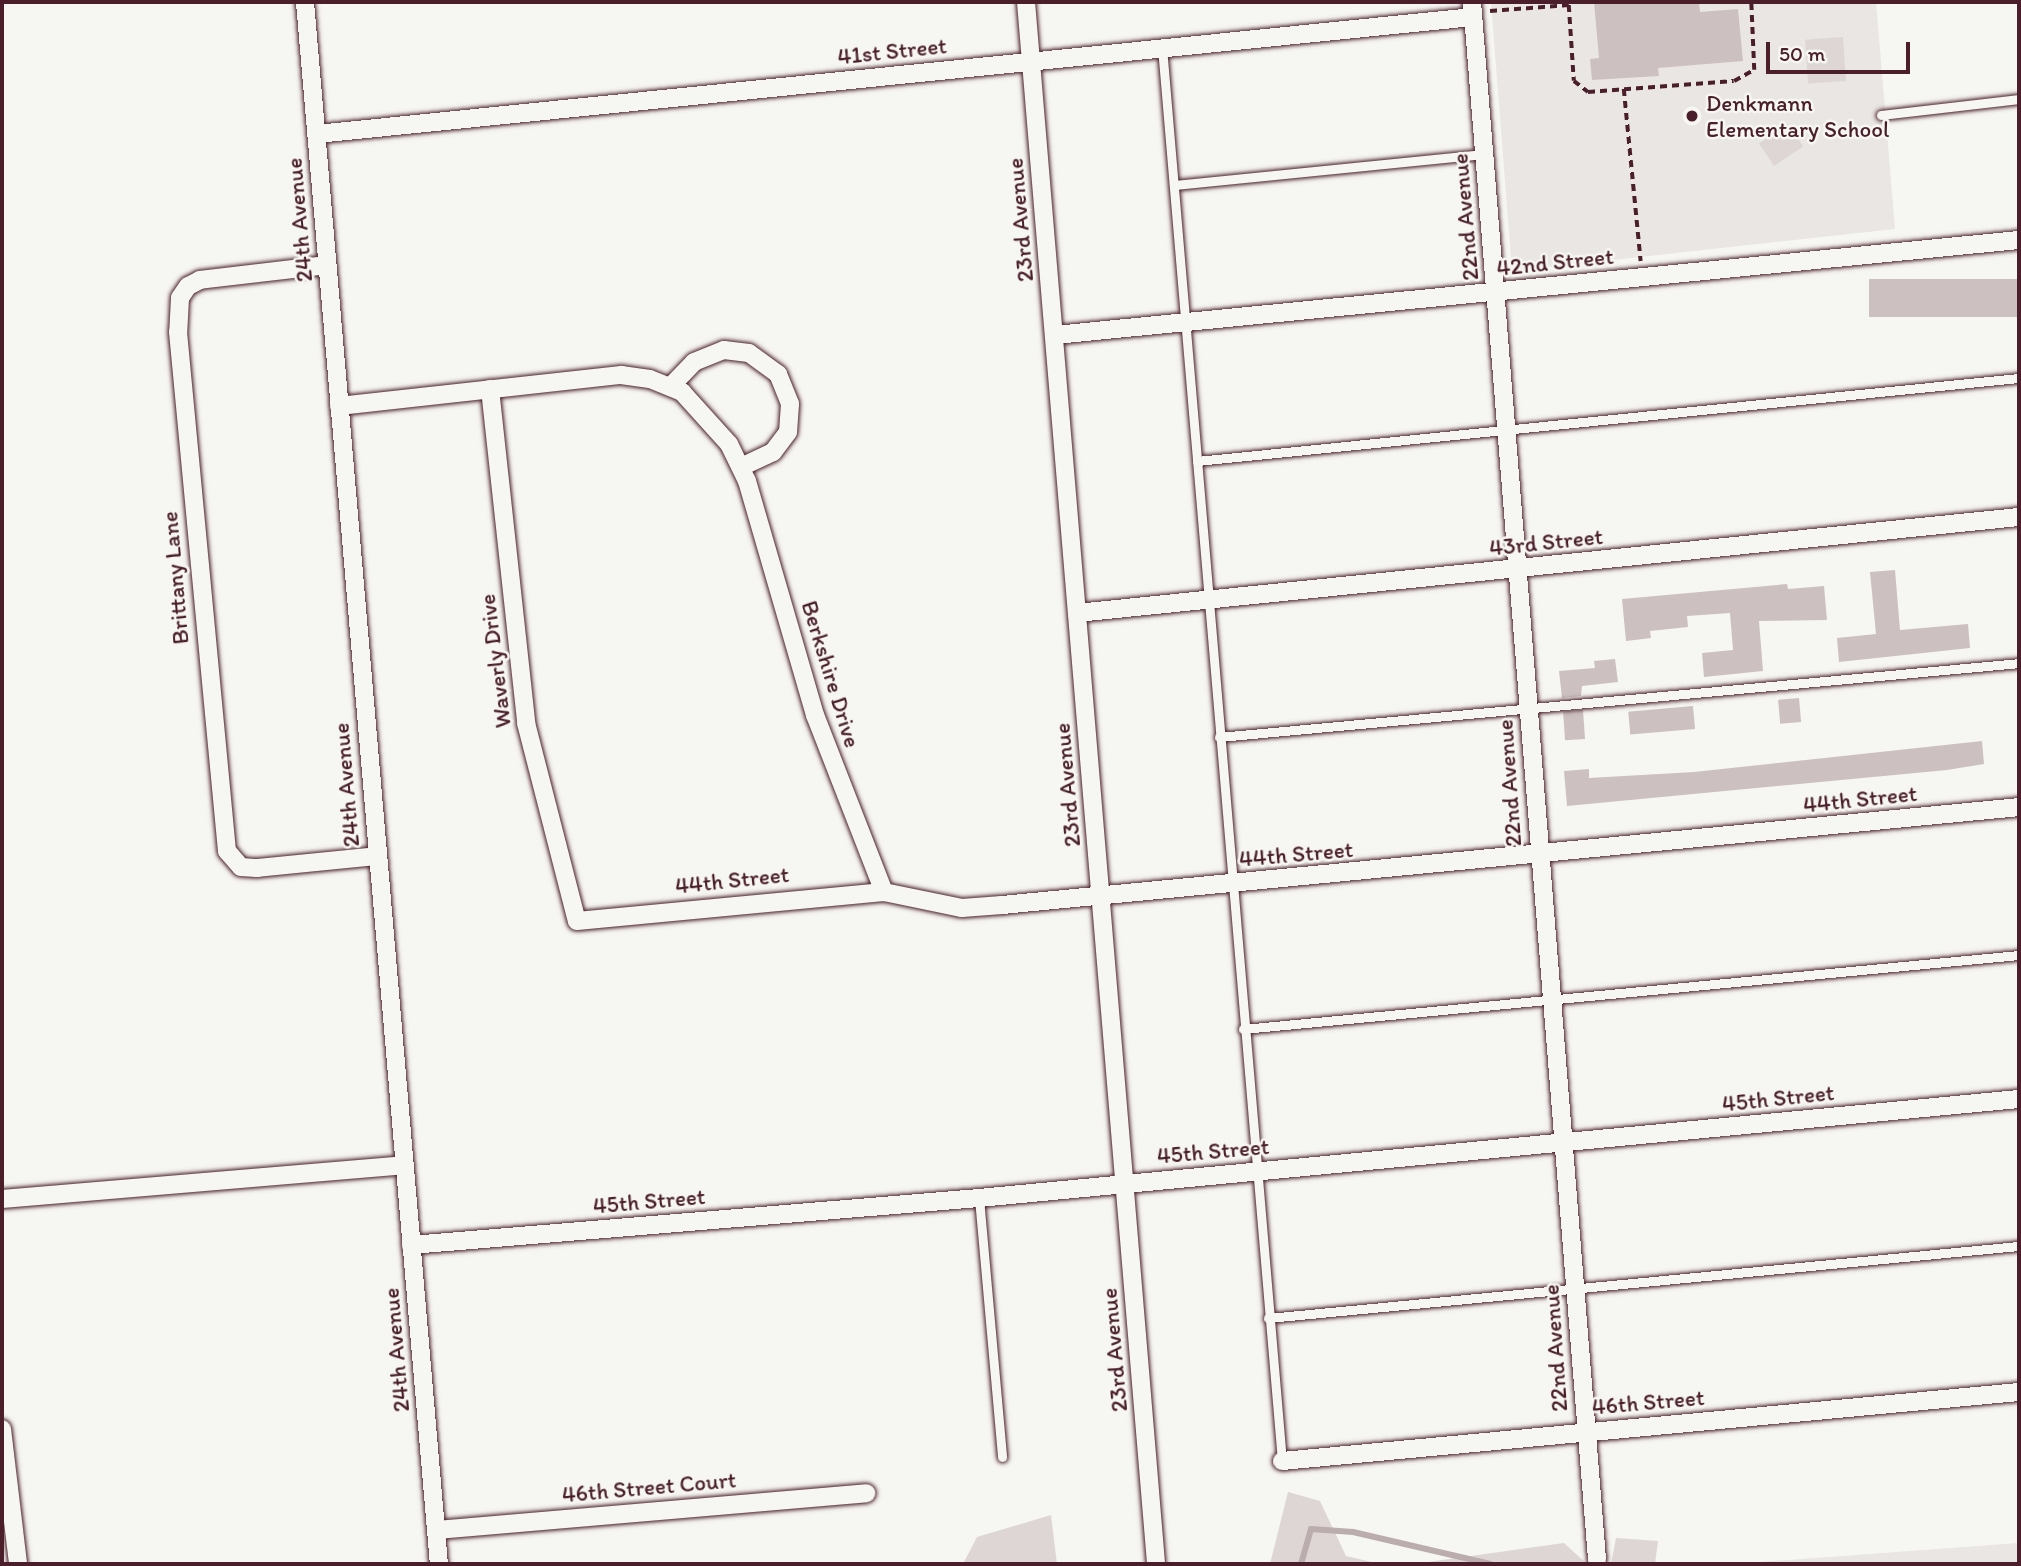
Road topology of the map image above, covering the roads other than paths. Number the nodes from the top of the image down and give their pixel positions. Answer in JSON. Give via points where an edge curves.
{"nodes":[{"id":1,"x":305,"y":2,"type":"edge"},
{"id":2,"x":1026,"y":2,"type":"edge"},
{"id":3,"x":1473,"y":13,"type":"edge"},
{"id":4,"x":1162,"y":46,"type":"junction"},
{"id":5,"x":1032,"y":61,"type":"junction"},
{"id":6,"x":2019,"y":99,"type":"edge"},
{"id":7,"x":1881,"y":115,"type":"dead end"},
{"id":8,"x":317,"y":134,"type":"junction"},
{"id":9,"x":1484,"y":154,"type":"junction"},
{"id":10,"x":1174,"y":185,"type":"junction"},
{"id":11,"x":2019,"y":240,"type":"edge"},
{"id":12,"x":327,"y":265,"type":"junction"},
{"id":13,"x":1495,"y":292,"type":"junction"},
{"id":14,"x":1187,"y":324,"type":"junction"},
{"id":15,"x":1055,"y":335,"type":"junction"},
{"id":16,"x":2019,"y":378,"type":"edge"},
{"id":17,"x":671,"y":386,"type":"junction"},
{"id":18,"x":490,"y":389,"type":"junction"},
{"id":19,"x":339,"y":406,"type":"junction"},
{"id":20,"x":1506,"y":432,"type":"junction"},
{"id":21,"x":1197,"y":461,"type":"junction"},
{"id":22,"x":741,"y":467,"type":"junction"},
{"id":23,"x":2019,"y":517,"type":"edge"},
{"id":24,"x":1517,"y":569,"type":"junction"},
{"id":25,"x":1208,"y":601,"type":"junction"},
{"id":26,"x":1077,"y":613,"type":"junction"},
{"id":27,"x":2019,"y":663,"type":"edge"},
{"id":28,"x":1528,"y":710,"type":"junction"},
{"id":29,"x":1219,"y":737,"type":"junction"},
{"id":30,"x":2019,"y":807,"type":"edge"},
{"id":31,"x":377,"y":856,"type":"junction"},
{"id":32,"x":1539,"y":856,"type":"junction"},
{"id":33,"x":1231,"y":884,"type":"junction"},
{"id":34,"x":884,"y":892,"type":"junction"},
{"id":35,"x":1100,"y":895,"type":"junction"},
{"id":36,"x":577,"y":921,"type":"joint"},
{"id":37,"x":2019,"y":955,"type":"edge"},
{"id":38,"x":1552,"y":997,"type":"junction"},
{"id":39,"x":1244,"y":1029,"type":"junction"},
{"id":40,"x":2019,"y":1099,"type":"edge"},
{"id":41,"x":1564,"y":1143,"type":"junction"},
{"id":42,"x":404,"y":1165,"type":"junction"},
{"id":43,"x":1257,"y":1171,"type":"junction"},
{"id":44,"x":1124,"y":1184,"type":"junction"},
{"id":45,"x":979,"y":1198,"type":"junction"},
{"id":46,"x":2,"y":1199,"type":"edge"},
{"id":47,"x":411,"y":1245,"type":"junction"},
{"id":48,"x":2019,"y":1246,"type":"edge"},
{"id":49,"x":1575,"y":1289,"type":"junction"},
{"id":50,"x":1268,"y":1318,"type":"junction"},
{"id":51,"x":2019,"y":1392,"type":"edge"},
{"id":52,"x":2,"y":1429,"type":"edge"},
{"id":53,"x":1586,"y":1432,"type":"junction"},
{"id":54,"x":1002,"y":1457,"type":"dead end"},
{"id":55,"x":1282,"y":1461,"type":"joint"},
{"id":56,"x":866,"y":1493,"type":"dead end"},
{"id":57,"x":437,"y":1531,"type":"junction"},
{"id":58,"x":1597,"y":1560,"type":"dead end"},
{"id":59,"x":18,"y":1564,"type":"edge"},
{"id":60,"x":439,"y":1564,"type":"edge"},
{"id":61,"x":1156,"y":1564,"type":"edge"}],
"edges":[{"from":1,"to":8,"type":"street","name":"24th Avenue"},
{"from":2,"to":5,"type":"street","name":"23rd Avenue"},
{"from":3,"to":4,"type":"street","name":"41st Street"},
{"from":3,"to":9,"type":"street","name":"22nd Avenue"},
{"from":4,"to":5,"type":"street","name":"41st Street"},
{"from":4,"to":10,"type":"lane"},
{"from":5,"to":8,"type":"street","name":"41st Street"},
{"from":5,"to":15,"type":"street","name":"23rd Avenue"},
{"from":6,"to":7,"type":"lane"},
{"from":8,"to":12,"type":"street","name":"24th Avenue"},
{"from":9,"to":10,"type":"lane"},
{"from":9,"to":13,"type":"street","name":"22nd Avenue"},
{"from":10,"to":14,"type":"lane"},
{"from":11,"to":13,"type":"street","name":"42nd Street"},
{"from":12,"to":19,"type":"street","name":"24th Avenue"},
{"from":12,"to":31,"type":"street","name":"Brittany Lane","via":[[200,280],[188,286],[180,298],[178,332],[227,851],[241,867],[257,868]]},
{"from":13,"to":14,"type":"street","name":"42nd Street"},
{"from":13,"to":20,"type":"street","name":"22nd Avenue"},
{"from":14,"to":15,"type":"street","name":"42nd Street"},
{"from":14,"to":21,"type":"lane"},
{"from":15,"to":26,"type":"street","name":"23rd Avenue"},
{"from":16,"to":20,"type":"lane"},
{"from":17,"to":18,"type":"street","name":"Berkshire Drive","via":[[621,375]]},
{"from":17,"to":22,"type":"street","name":"Berkshire Drive","via":[[682,392],[729,444]]},
{"from":17,"to":22,"type":"street","via":[[694,362],[724,350],[749,353],[778,374],[790,404],[788,432],[772,452]]},
{"from":18,"to":19,"type":"street","name":"Berkshire Drive"},
{"from":18,"to":36,"type":"street","name":"Waverly Drive","via":[[526,723]]},
{"from":19,"to":31,"type":"street","name":"24th Avenue"},
{"from":20,"to":21,"type":"lane"},
{"from":20,"to":24,"type":"street","name":"22nd Avenue"},
{"from":21,"to":25,"type":"lane"},
{"from":22,"to":34,"type":"street","name":"Berkshire Drive","via":[[815,715]]},
{"from":23,"to":24,"type":"street","name":"43rd Street"},
{"from":24,"to":25,"type":"street","name":"43rd Street"},
{"from":24,"to":28,"type":"street","name":"22nd Avenue"},
{"from":25,"to":26,"type":"street","name":"43rd Street"},
{"from":25,"to":29,"type":"lane"},
{"from":26,"to":35,"type":"street","name":"23rd Avenue"},
{"from":27,"to":28,"type":"lane"},
{"from":28,"to":29,"type":"lane"},
{"from":28,"to":32,"type":"street","name":"22nd Avenue"},
{"from":29,"to":33,"type":"lane"},
{"from":30,"to":32,"type":"street","name":"44th Street"},
{"from":31,"to":42,"type":"street","name":"24th Avenue"},
{"from":32,"to":33,"type":"street","name":"44th Street"},
{"from":32,"to":38,"type":"street","name":"22nd Avenue"},
{"from":33,"to":35,"type":"street","name":"44th Street"},
{"from":33,"to":39,"type":"lane"},
{"from":34,"to":35,"type":"street","name":"44th Street","via":[[962,908]]},
{"from":34,"to":36,"type":"street","name":"44th Street"},
{"from":35,"to":44,"type":"street","name":"23rd Avenue"},
{"from":37,"to":38,"type":"lane"},
{"from":38,"to":39,"type":"lane"},
{"from":38,"to":41,"type":"street","name":"22nd Avenue"},
{"from":39,"to":43,"type":"lane"},
{"from":40,"to":41,"type":"street","name":"45th Street"},
{"from":41,"to":43,"type":"street","name":"45th Street"},
{"from":41,"to":49,"type":"street","name":"22nd Avenue"},
{"from":42,"to":46,"type":"street"},
{"from":42,"to":47,"type":"street","name":"24th Avenue"},
{"from":43,"to":44,"type":"street","name":"45th Street"},
{"from":43,"to":50,"type":"lane"},
{"from":44,"to":45,"type":"street","name":"45th Street"},
{"from":44,"to":61,"type":"street","name":"23rd Avenue"},
{"from":45,"to":47,"type":"street","name":"45th Street"},
{"from":45,"to":54,"type":"lane"},
{"from":47,"to":57,"type":"street","name":"24th Avenue"},
{"from":48,"to":49,"type":"lane"},
{"from":49,"to":50,"type":"lane"},
{"from":49,"to":53,"type":"street","name":"22nd Avenue"},
{"from":50,"to":55,"type":"lane"},
{"from":51,"to":53,"type":"street","name":"46th Street"},
{"from":52,"to":59,"type":"street"},
{"from":53,"to":55,"type":"street","name":"46th Street"},
{"from":53,"to":58,"type":"street","name":"22nd Avenue"},
{"from":56,"to":57,"type":"street","name":"46th Street Court"},
{"from":57,"to":60,"type":"street","name":"24th Avenue"}]}
